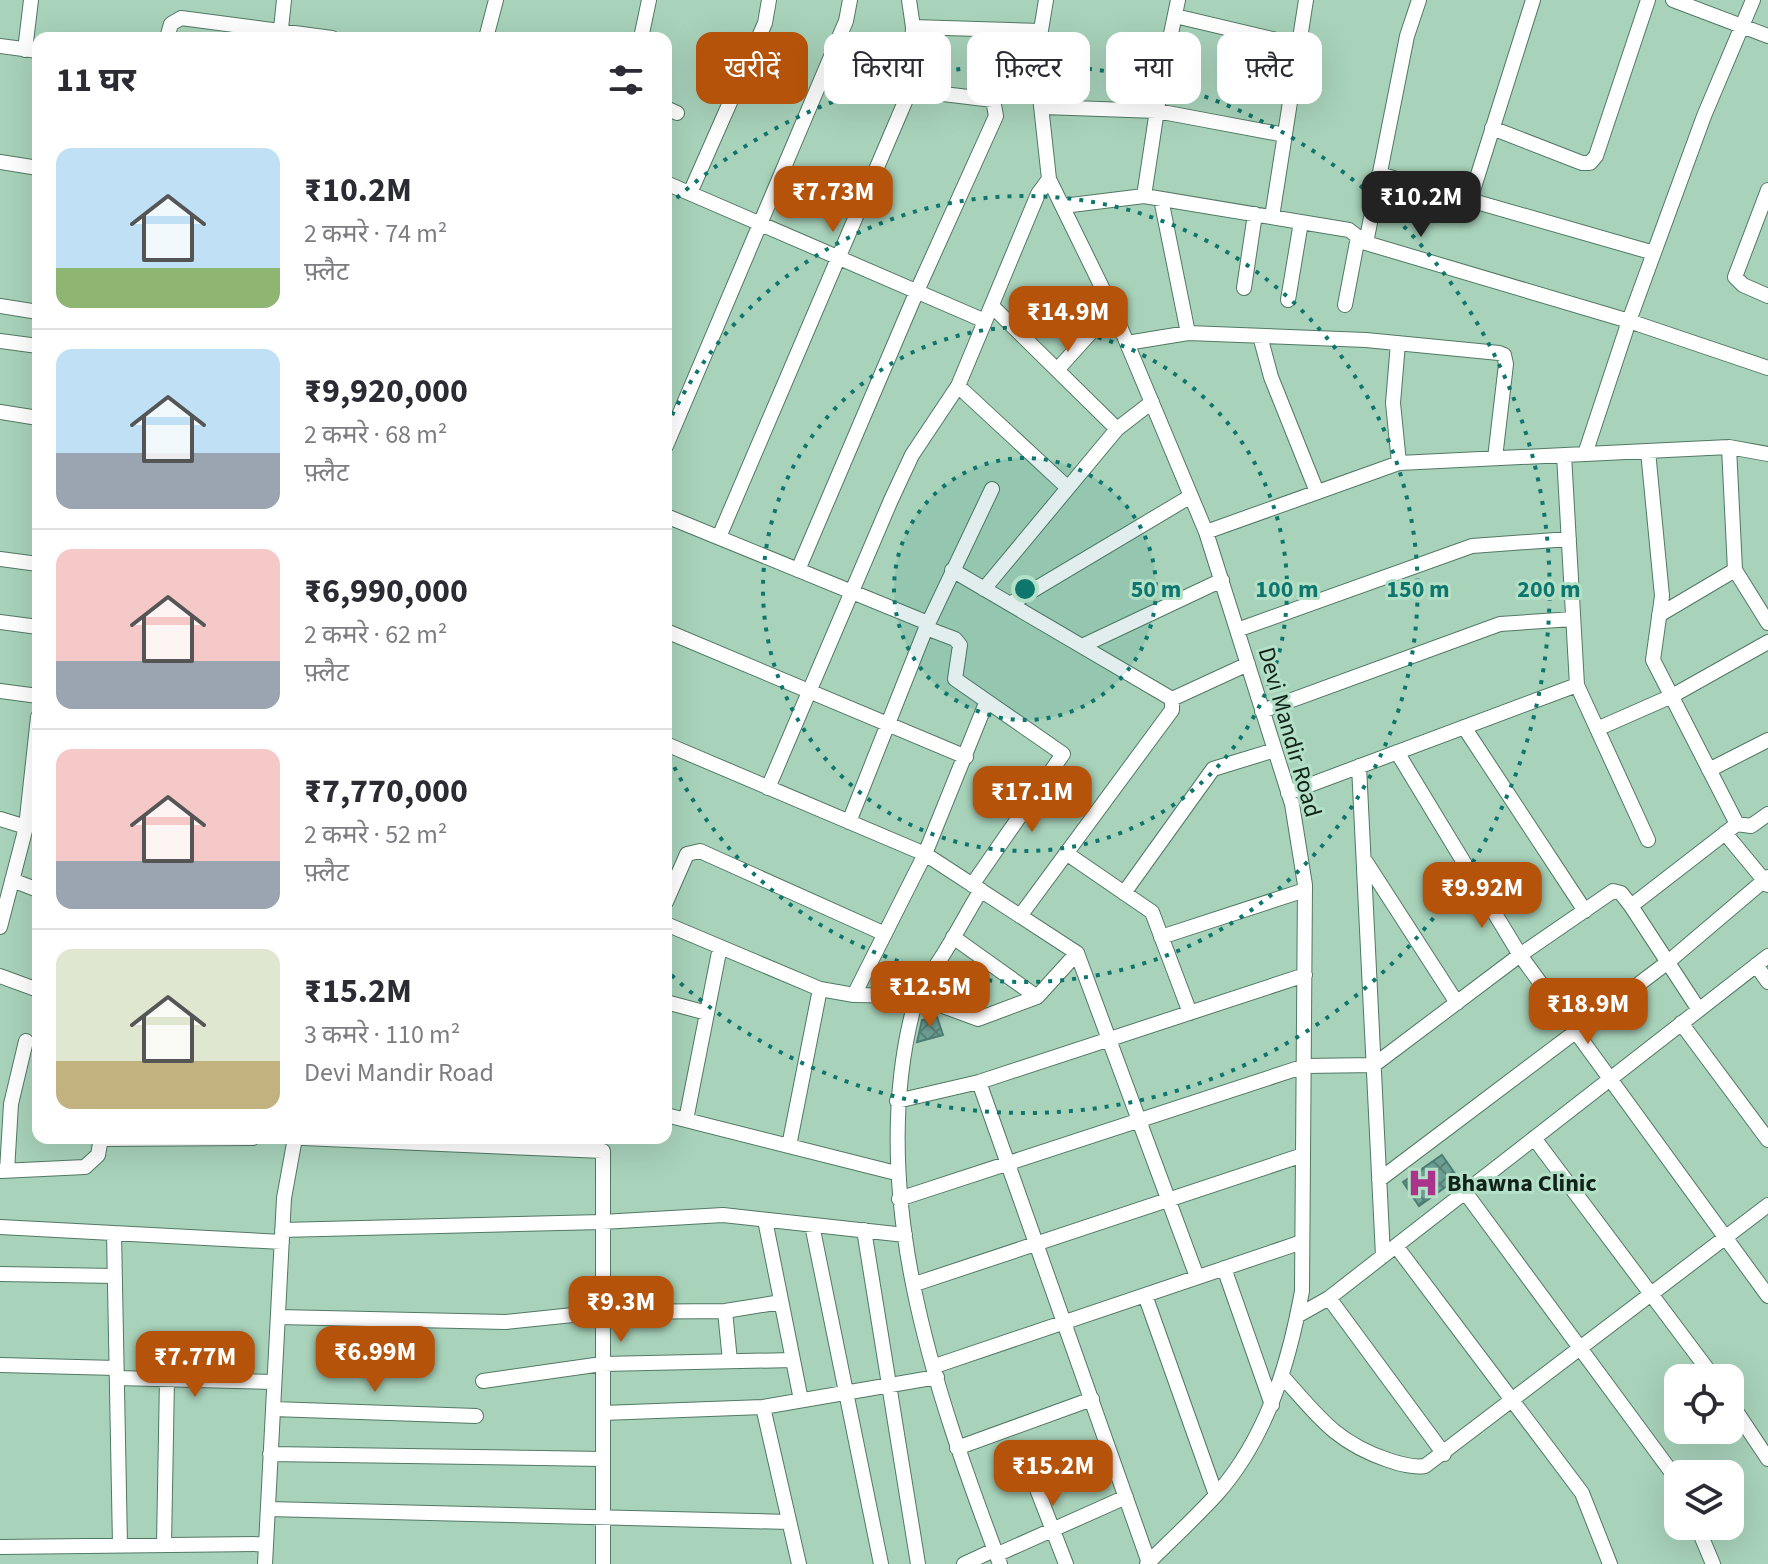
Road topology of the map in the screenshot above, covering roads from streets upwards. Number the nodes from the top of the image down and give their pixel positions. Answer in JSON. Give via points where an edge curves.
{"nodes":[{"id":1,"x":31,"y":0,"type":"edge"},
{"id":2,"x":284,"y":0,"type":"edge"},
{"id":3,"x":649,"y":0,"type":"edge"},
{"id":4,"x":769,"y":0,"type":"edge"},
{"id":5,"x":850,"y":0,"type":"edge"},
{"id":6,"x":909,"y":0,"type":"edge"},
{"id":7,"x":1046,"y":0,"type":"edge"},
{"id":8,"x":1178,"y":0,"type":"edge"},
{"id":9,"x":1306,"y":0,"type":"edge"},
{"id":10,"x":1419,"y":0,"type":"edge"},
{"id":11,"x":1533,"y":0,"type":"edge"},
{"id":12,"x":1648,"y":0,"type":"edge"},
{"id":13,"x":1673,"y":0,"type":"edge"},
{"id":14,"x":1753,"y":0,"type":"edge"},
{"id":15,"x":490,"y":2,"type":"edge"},
{"id":16,"x":1175,"y":16,"type":"junction"},
{"id":17,"x":1743,"y":25,"type":"junction"},
{"id":18,"x":913,"y":27,"type":"junction"},
{"id":19,"x":1041,"y":31,"type":"junction"},
{"id":20,"x":169,"y":32,"type":"edge"},
{"id":21,"x":263,"y":32,"type":"edge"},
{"id":22,"x":280,"y":32,"type":"edge"},
{"id":23,"x":487,"y":32,"type":"edge"},
{"id":24,"x":642,"y":32,"type":"edge"},
{"id":25,"x":913,"y":32,"type":"edge"},
{"id":26,"x":1243,"y":32,"type":"edge"},
{"id":27,"x":1300,"y":32,"type":"edge"},
{"id":28,"x":1768,"y":36,"type":"edge"},
{"id":29,"x":0,"y":46,"type":"edge"},
{"id":30,"x":32,"y":50,"type":"edge"},
{"id":31,"x":951,"y":95,"type":"edge"},
{"id":32,"x":904,"y":104,"type":"edge"},
{"id":33,"x":1289,"y":104,"type":"edge"},
{"id":34,"x":1043,"y":107,"type":"junction"},
{"id":35,"x":1157,"y":111,"type":"junction"},
{"id":36,"x":1492,"y":128,"type":"junction"},
{"id":37,"x":1285,"y":135,"type":"junction"},
{"id":38,"x":0,"y":162,"type":"edge"},
{"id":39,"x":32,"y":167,"type":"edge"},
{"id":40,"x":1379,"y":174,"type":"junction"},
{"id":41,"x":1049,"y":179,"type":"junction"},
{"id":42,"x":672,"y":186,"type":"edge"},
{"id":43,"x":1768,"y":190,"type":"edge"},
{"id":44,"x":690,"y":193,"type":"junction"},
{"id":45,"x":1144,"y":196,"type":"junction"},
{"id":46,"x":1161,"y":199,"type":"junction"},
{"id":47,"x":1470,"y":200,"type":"junction"},
{"id":48,"x":1063,"y":206,"type":"junction"},
{"id":49,"x":1255,"y":214,"type":"junction"},
{"id":50,"x":1272,"y":217,"type":"junction"},
{"id":51,"x":1301,"y":222,"type":"junction"},
{"id":52,"x":762,"y":224,"type":"junction"},
{"id":53,"x":1362,"y":240,"type":"junction"},
{"id":54,"x":1654,"y":253,"type":"junction"},
{"id":55,"x":840,"y":258,"type":"junction"},
{"id":56,"x":1244,"y":288,"type":"dead end"},
{"id":57,"x":917,"y":291,"type":"junction"},
{"id":58,"x":1768,"y":296,"type":"edge"},
{"id":59,"x":1288,"y":300,"type":"dead end"},
{"id":60,"x":1345,"y":305,"type":"dead end"},
{"id":61,"x":0,"y":306,"type":"edge"},
{"id":62,"x":992,"y":306,"type":"junction"},
{"id":63,"x":1112,"y":309,"type":"junction"},
{"id":64,"x":32,"y":311,"type":"edge"},
{"id":65,"x":985,"y":321,"type":"junction"},
{"id":66,"x":1629,"y":321,"type":"junction"},
{"id":67,"x":1188,"y":333,"type":"junction"},
{"id":68,"x":1260,"y":336,"type":"junction"},
{"id":69,"x":0,"y":341,"type":"edge"},
{"id":70,"x":1127,"y":343,"type":"junction"},
{"id":71,"x":1398,"y":343,"type":"junction"},
{"id":72,"x":32,"y":345,"type":"edge"},
{"id":73,"x":1768,"y":368,"type":"edge"},
{"id":74,"x":1057,"y":370,"type":"junction"},
{"id":75,"x":958,"y":386,"type":"junction"},
{"id":76,"x":1152,"y":402,"type":"junction"},
{"id":77,"x":1,"y":418,"type":"edge"},
{"id":78,"x":32,"y":418,"type":"edge"},
{"id":79,"x":1117,"y":429,"type":"junction"},
{"id":80,"x":672,"y":432,"type":"edge"},
{"id":81,"x":1729,"y":447,"type":"junction"},
{"id":82,"x":1648,"y":451,"type":"junction"},
{"id":83,"x":1585,"y":454,"type":"junction"},
{"id":84,"x":1768,"y":454,"type":"edge"},
{"id":85,"x":1564,"y":455,"type":"junction"},
{"id":86,"x":1495,"y":458,"type":"junction"},
{"id":87,"x":1399,"y":463,"type":"junction"},
{"id":88,"x":1068,"y":488,"type":"junction"},
{"id":89,"x":992,"y":489,"type":"dead end"},
{"id":90,"x":1317,"y":492,"type":"junction"},
{"id":91,"x":1191,"y":496,"type":"junction"},
{"id":92,"x":672,"y":518,"type":"edge"},
{"id":93,"x":1206,"y":532,"type":"junction"},
{"id":94,"x":719,"y":537,"type":"junction"},
{"id":95,"x":1569,"y":539,"type":"junction"},
{"id":96,"x":0,"y":559,"type":"edge"},
{"id":97,"x":32,"y":563,"type":"edge"},
{"id":98,"x":798,"y":570,"type":"junction"},
{"id":99,"x":952,"y":570,"type":"junction"},
{"id":100,"x":1735,"y":570,"type":"junction"},
{"id":101,"x":1222,"y":580,"type":"junction"},
{"id":102,"x":984,"y":589,"type":"junction"},
{"id":103,"x":852,"y":592,"type":"junction"},
{"id":104,"x":1010,"y":604,"type":"junction"},
{"id":105,"x":1659,"y":615,"type":"junction"},
{"id":106,"x":1573,"y":619,"type":"junction"},
{"id":107,"x":0,"y":622,"type":"edge"},
{"id":108,"x":1768,"y":623,"type":"edge"},
{"id":109,"x":927,"y":625,"type":"junction"},
{"id":110,"x":32,"y":626,"type":"edge"},
{"id":111,"x":1237,"y":630,"type":"junction"},
{"id":112,"x":672,"y":634,"type":"edge"},
{"id":113,"x":1768,"y":642,"type":"edge"},
{"id":114,"x":1082,"y":646,"type":"junction"},
{"id":115,"x":1248,"y":664,"type":"junction"},
{"id":116,"x":1577,"y":685,"type":"junction"},
{"id":117,"x":0,"y":691,"type":"edge"},
{"id":118,"x":809,"y":692,"type":"junction"},
{"id":119,"x":32,"y":695,"type":"edge"},
{"id":120,"x":1672,"y":696,"type":"junction"},
{"id":121,"x":1172,"y":699,"type":"junction"},
{"id":122,"x":986,"y":703,"type":"junction"},
{"id":123,"x":1262,"y":711,"type":"junction"},
{"id":124,"x":887,"y":724,"type":"junction"},
{"id":125,"x":1464,"y":727,"type":"junction"},
{"id":126,"x":1597,"y":729,"type":"junction"},
{"id":127,"x":1768,"y":740,"type":"edge"},
{"id":128,"x":672,"y":747,"type":"edge"},
{"id":129,"x":1275,"y":750,"type":"junction"},
{"id":130,"x":1397,"y":752,"type":"junction"},
{"id":131,"x":966,"y":757,"type":"junction"},
{"id":132,"x":1359,"y":766,"type":"junction"},
{"id":133,"x":1709,"y":770,"type":"junction"},
{"id":134,"x":32,"y":772,"type":"edge"},
{"id":135,"x":768,"y":788,"type":"junction"},
{"id":136,"x":1288,"y":793,"type":"junction"},
{"id":137,"x":1768,"y":814,"type":"edge"},
{"id":138,"x":0,"y":819,"type":"edge"},
{"id":139,"x":849,"y":822,"type":"junction"},
{"id":140,"x":26,"y":827,"type":"junction"},
{"id":141,"x":1731,"y":829,"type":"junction"},
{"id":142,"x":1648,"y":840,"type":"dead end"},
{"id":143,"x":1066,"y":853,"type":"junction"},
{"id":144,"x":925,"y":854,"type":"junction"},
{"id":145,"x":1364,"y":860,"type":"junction"},
{"id":146,"x":12,"y":880,"type":"junction"},
{"id":147,"x":1766,"y":881,"type":"edge"},
{"id":148,"x":32,"y":888,"type":"edge"},
{"id":149,"x":672,"y":888,"type":"edge"},
{"id":150,"x":976,"y":888,"type":"junction"},
{"id":151,"x":1305,"y":890,"type":"junction"},
{"id":152,"x":1124,"y":893,"type":"junction"},
{"id":153,"x":1631,"y":906,"type":"junction"},
{"id":154,"x":1585,"y":911,"type":"junction"},
{"id":155,"x":1020,"y":916,"type":"junction"},
{"id":156,"x":0,"y":924,"type":"edge"},
{"id":157,"x":672,"y":927,"type":"edge"},
{"id":158,"x":885,"y":934,"type":"junction"},
{"id":159,"x":953,"y":937,"type":"junction"},
{"id":160,"x":1161,"y":937,"type":"junction"},
{"id":161,"x":720,"y":947,"type":"junction"},
{"id":162,"x":1077,"y":953,"type":"junction"},
{"id":163,"x":1520,"y":955,"type":"junction"},
{"id":164,"x":1762,"y":961,"type":"edge"},
{"id":165,"x":1668,"y":962,"type":"junction"},
{"id":166,"x":1305,"y":975,"type":"junction"},
{"id":167,"x":0,"y":976,"type":"edge"},
{"id":168,"x":1768,"y":982,"type":"edge"},
{"id":169,"x":32,"y":988,"type":"edge"},
{"id":170,"x":820,"y":989,"type":"junction"},
{"id":171,"x":854,"y":995,"type":"junction"},
{"id":172,"x":916,"y":996,"type":"junction"},
{"id":173,"x":1037,"y":997,"type":"junction"},
{"id":174,"x":1457,"y":1003,"type":"junction"},
{"id":175,"x":672,"y":1004,"type":"edge"},
{"id":176,"x":1699,"y":1010,"type":"junction"},
{"id":177,"x":707,"y":1013,"type":"junction"},
{"id":178,"x":1190,"y":1013,"type":"junction"},
{"id":179,"x":1681,"y":1023,"type":"junction"},
{"id":180,"x":1575,"y":1032,"type":"junction"},
{"id":181,"x":1109,"y":1039,"type":"junction"},
{"id":182,"x":26,"y":1041,"type":"dead end"},
{"id":183,"x":1374,"y":1065,"type":"junction"},
{"id":184,"x":1305,"y":1066,"type":"junction"},
{"id":185,"x":1609,"y":1080,"type":"junction"},
{"id":186,"x":979,"y":1082,"type":"junction"},
{"id":187,"x":897,"y":1101,"type":"junction"},
{"id":188,"x":672,"y":1116,"type":"edge"},
{"id":189,"x":686,"y":1120,"type":"junction"},
{"id":190,"x":1139,"y":1120,"type":"junction"},
{"id":191,"x":1534,"y":1138,"type":"junction"},
{"id":192,"x":1768,"y":1140,"type":"edge"},
{"id":193,"x":99,"y":1144,"type":"edge"},
{"id":194,"x":294,"y":1144,"type":"edge"},
{"id":195,"x":580,"y":1144,"type":"edge"},
{"id":196,"x":789,"y":1146,"type":"junction"},
{"id":197,"x":1303,"y":1155,"type":"junction"},
{"id":198,"x":1008,"y":1163,"type":"junction"},
{"id":199,"x":3,"y":1171,"type":"edge"},
{"id":200,"x":896,"y":1173,"type":"junction"},
{"id":201,"x":1379,"y":1180,"type":"junction"},
{"id":202,"x":1465,"y":1192,"type":"junction"},
{"id":203,"x":899,"y":1199,"type":"junction"},
{"id":204,"x":1169,"y":1200,"type":"junction"},
{"id":205,"x":1768,"y":1205,"type":"edge"},
{"id":206,"x":765,"y":1220,"type":"junction"},
{"id":207,"x":602,"y":1222,"type":"junction"},
{"id":208,"x":812,"y":1225,"type":"junction"},
{"id":209,"x":0,"y":1227,"type":"edge"},
{"id":210,"x":864,"y":1230,"type":"junction"},
{"id":211,"x":114,"y":1233,"type":"junction"},
{"id":212,"x":905,"y":1235,"type":"junction"},
{"id":213,"x":282,"y":1236,"type":"junction"},
{"id":214,"x":1726,"y":1236,"type":"junction"},
{"id":215,"x":1302,"y":1242,"type":"junction"},
{"id":216,"x":1037,"y":1244,"type":"junction"},
{"id":217,"x":1396,"y":1246,"type":"junction"},
{"id":218,"x":1383,"y":1256,"type":"junction"},
{"id":219,"x":1224,"y":1268,"type":"junction"},
{"id":220,"x":0,"y":1274,"type":"edge"},
{"id":221,"x":115,"y":1276,"type":"junction"},
{"id":222,"x":1197,"y":1277,"type":"junction"},
{"id":223,"x":915,"y":1284,"type":"junction"},
{"id":224,"x":1650,"y":1291,"type":"junction"},
{"id":225,"x":1145,"y":1295,"type":"junction"},
{"id":226,"x":1768,"y":1296,"type":"edge"},
{"id":227,"x":1329,"y":1298,"type":"junction"},
{"id":228,"x":781,"y":1302,"type":"junction"},
{"id":229,"x":725,"y":1311,"type":"junction"},
{"id":230,"x":602,"y":1312,"type":"junction"},
{"id":231,"x":1297,"y":1316,"type":"junction"},
{"id":232,"x":278,"y":1317,"type":"junction"},
{"id":233,"x":1065,"y":1322,"type":"junction"},
{"id":234,"x":1580,"y":1346,"type":"junction"},
{"id":235,"x":793,"y":1360,"type":"junction"},
{"id":236,"x":730,"y":1361,"type":"junction"},
{"id":237,"x":602,"y":1364,"type":"junction"},
{"id":238,"x":1704,"y":1364,"type":"edge"},
{"id":239,"x":0,"y":1365,"type":"edge"},
{"id":240,"x":936,"y":1371,"type":"junction"},
{"id":241,"x":117,"y":1373,"type":"junction"},
{"id":242,"x":1282,"y":1376,"type":"junction"},
{"id":243,"x":167,"y":1379,"type":"junction"},
{"id":244,"x":483,"y":1381,"type":"dead end"},
{"id":245,"x":274,"y":1382,"type":"junction"},
{"id":246,"x":889,"y":1385,"type":"junction"},
{"id":247,"x":846,"y":1393,"type":"junction"},
{"id":248,"x":1092,"y":1399,"type":"junction"},
{"id":249,"x":801,"y":1400,"type":"junction"},
{"id":250,"x":1512,"y":1400,"type":"junction"},
{"id":251,"x":1272,"y":1405,"type":"junction"},
{"id":252,"x":763,"y":1407,"type":"junction"},
{"id":253,"x":273,"y":1409,"type":"junction"},
{"id":254,"x":603,"y":1413,"type":"junction"},
{"id":255,"x":476,"y":1416,"type":"dead end"},
{"id":256,"x":1744,"y":1423,"type":"edge"},
{"id":257,"x":957,"y":1448,"type":"junction"},
{"id":258,"x":270,"y":1454,"type":"junction"},
{"id":259,"x":1444,"y":1454,"type":"junction"},
{"id":260,"x":603,"y":1459,"type":"junction"},
{"id":261,"x":1768,"y":1459,"type":"edge"},
{"id":262,"x":1664,"y":1462,"type":"edge"},
{"id":263,"x":1028,"y":1466,"type":"dead end"},
{"id":264,"x":1216,"y":1495,"type":"junction"},
{"id":265,"x":1126,"y":1497,"type":"junction"},
{"id":266,"x":268,"y":1509,"type":"junction"},
{"id":267,"x":603,"y":1519,"type":"junction"},
{"id":268,"x":789,"y":1522,"type":"junction"},
{"id":269,"x":1052,"y":1529,"type":"junction"},
{"id":270,"x":1703,"y":1540,"type":"edge"},
{"id":271,"x":266,"y":1544,"type":"junction"},
{"id":272,"x":120,"y":1545,"type":"junction"},
{"id":273,"x":164,"y":1545,"type":"junction"},
{"id":274,"x":0,"y":1547,"type":"edge"},
{"id":275,"x":997,"y":1556,"type":"edge"},
{"id":276,"x":1148,"y":1563,"type":"edge"},
{"id":277,"x":265,"y":1564,"type":"edge"},
{"id":278,"x":603,"y":1564,"type":"edge"},
{"id":279,"x":799,"y":1564,"type":"edge"},
{"id":280,"x":881,"y":1564,"type":"edge"},
{"id":281,"x":918,"y":1564,"type":"edge"},
{"id":282,"x":964,"y":1564,"type":"edge"},
{"id":283,"x":1066,"y":1564,"type":"edge"},
{"id":284,"x":1610,"y":1564,"type":"edge"},
{"id":285,"x":1713,"y":1564,"type":"edge"}],
"edges":[{"from":1,"to":30,"type":"street"},
{"from":2,"to":22,"type":"street"},
{"from":3,"to":24,"type":"street"},
{"from":4,"to":44,"type":"street","via":[[765,23]]},
{"from":5,"to":52,"type":"street"},
{"from":6,"to":18,"type":"street"},
{"from":7,"to":19,"type":"street","name":"Devi Mandir Road"},
{"from":8,"to":16,"type":"street"},
{"from":9,"to":27,"type":"street"},
{"from":10,"to":40,"type":"street"},
{"from":11,"to":36,"type":"street"},
{"from":12,"to":36,"type":"street","via":[[1590,163]]},
{"from":13,"to":17,"type":"street"},
{"from":14,"to":17,"type":"street"},
{"from":15,"to":23,"type":"street"},
{"from":16,"to":26,"type":"street"},
{"from":16,"to":35,"type":"street"},
{"from":17,"to":28,"type":"street"},
{"from":17,"to":54,"type":"street"},
{"from":18,"to":19,"type":"street"},
{"from":18,"to":25,"type":"street"},
{"from":19,"to":34,"type":"street","name":"Devi Mandir Road","via":[[1036,60]]},
{"from":20,"to":21,"type":"street","via":[[181,18]]},
{"from":29,"to":30,"type":"street"},
{"from":31,"to":57,"type":"street","via":[[993,100],[996,116]]},
{"from":32,"to":55,"type":"street"},
{"from":33,"to":37,"type":"street"},
{"from":34,"to":35,"type":"street"},
{"from":34,"to":41,"type":"street","name":"Devi Mandir Road"},
{"from":35,"to":37,"type":"street"},
{"from":35,"to":45,"type":"street"},
{"from":36,"to":47,"type":"street"},
{"from":37,"to":50,"type":"street"},
{"from":38,"to":39,"type":"street"},
{"from":40,"to":47,"type":"street"},
{"from":40,"to":53,"type":"street"},
{"from":41,"to":48,"type":"street","name":"Devi Mandir Road"},
{"from":41,"to":62,"type":"street"},
{"from":42,"to":44,"type":"street"},
{"from":43,"to":58,"type":"street","via":[[1735,277]]},
{"from":44,"to":52,"type":"street"},
{"from":45,"to":46,"type":"street"},
{"from":45,"to":48,"type":"street"},
{"from":46,"to":49,"type":"street"},
{"from":46,"to":67,"type":"street"},
{"from":47,"to":54,"type":"street"},
{"from":48,"to":63,"type":"street","name":"Devi Mandir Road"},
{"from":49,"to":50,"type":"street"},
{"from":49,"to":56,"type":"street"},
{"from":50,"to":51,"type":"street"},
{"from":51,"to":53,"type":"street","via":[[1349,230]]},
{"from":51,"to":59,"type":"street"},
{"from":52,"to":55,"type":"street"},
{"from":52,"to":80,"type":"street"},
{"from":53,"to":60,"type":"street"},
{"from":53,"to":66,"type":"street"},
{"from":54,"to":66,"type":"street"},
{"from":55,"to":57,"type":"street"},
{"from":55,"to":94,"type":"street"},
{"from":57,"to":65,"type":"street"},
{"from":57,"to":98,"type":"street"},
{"from":61,"to":64,"type":"street"},
{"from":62,"to":65,"type":"street"},
{"from":62,"to":74,"type":"street"},
{"from":63,"to":70,"type":"street","name":"Devi Mandir Road"},
{"from":63,"to":74,"type":"street"},
{"from":65,"to":75,"type":"street"},
{"from":66,"to":73,"type":"street"},
{"from":66,"to":83,"type":"street"},
{"from":67,"to":68,"type":"street"},
{"from":67,"to":70,"type":"street"},
{"from":68,"to":71,"type":"street"},
{"from":68,"to":90,"type":"street"},
{"from":69,"to":72,"type":"street"},
{"from":70,"to":76,"type":"street","name":"Devi Mandir Road"},
{"from":71,"to":86,"type":"street","via":[[1504,355]]},
{"from":71,"to":87,"type":"street","via":[[1393,403]]},
{"from":74,"to":79,"type":"street"},
{"from":75,"to":88,"type":"street"},
{"from":75,"to":103,"type":"street","via":[[912,455]]},
{"from":76,"to":79,"type":"street"},
{"from":76,"to":91,"type":"street","name":"Devi Mandir Road"},
{"from":77,"to":78,"type":"street"},
{"from":79,"to":88,"type":"street"},
{"from":81,"to":82,"type":"street"},
{"from":81,"to":84,"type":"street"},
{"from":81,"to":100,"type":"street"},
{"from":82,"to":83,"type":"street"},
{"from":82,"to":105,"type":"street","via":[[1662,596]]},
{"from":83,"to":85,"type":"street"},
{"from":85,"to":86,"type":"street"},
{"from":85,"to":95,"type":"street"},
{"from":86,"to":87,"type":"street"},
{"from":87,"to":90,"type":"street"},
{"from":88,"to":102,"type":"street"},
{"from":89,"to":99,"type":"street"},
{"from":90,"to":93,"type":"street"},
{"from":91,"to":93,"type":"street","name":"Devi Mandir Road"},
{"from":91,"to":104,"type":"street"},
{"from":92,"to":94,"type":"street"},
{"from":93,"to":101,"type":"street","name":"Devi Mandir Road"},
{"from":94,"to":98,"type":"street"},
{"from":95,"to":106,"type":"street"},
{"from":95,"to":111,"type":"street","via":[[1472,546]]},
{"from":96,"to":97,"type":"street"},
{"from":98,"to":103,"type":"street"},
{"from":99,"to":102,"type":"street"},
{"from":99,"to":109,"type":"street"},
{"from":100,"to":105,"type":"street"},
{"from":100,"to":108,"type":"street"},
{"from":101,"to":111,"type":"street","name":"Devi Mandir Road"},
{"from":101,"to":114,"type":"street"},
{"from":102,"to":104,"type":"street"},
{"from":103,"to":109,"type":"street"},
{"from":103,"to":118,"type":"street"},
{"from":104,"to":114,"type":"street"},
{"from":105,"to":120,"type":"street","via":[[1653,660]]},
{"from":106,"to":116,"type":"street"},
{"from":106,"to":123,"type":"street","via":[[1500,624]]},
{"from":107,"to":110,"type":"street"},
{"from":109,"to":122,"type":"street","via":[[960,645],[955,679]]},
{"from":109,"to":124,"type":"street"},
{"from":111,"to":115,"type":"street","name":"Devi Mandir Road"},
{"from":112,"to":118,"type":"street"},
{"from":113,"to":120,"type":"street"},
{"from":114,"to":121,"type":"street"},
{"from":115,"to":121,"type":"street"},
{"from":115,"to":123,"type":"street","name":"Devi Mandir Road"},
{"from":116,"to":125,"type":"street"},
{"from":116,"to":126,"type":"street"},
{"from":117,"to":119,"type":"street"},
{"from":118,"to":124,"type":"street"},
{"from":118,"to":135,"type":"street"},
{"from":120,"to":126,"type":"street"},
{"from":120,"to":133,"type":"street"},
{"from":121,"to":143,"type":"street","via":[[1172,710]]},
{"from":122,"to":131,"type":"street"},
{"from":122,"to":150,"type":"street","via":[[1063,754]]},
{"from":123,"to":129,"type":"street","name":"Devi Mandir Road"},
{"from":124,"to":131,"type":"street"},
{"from":124,"to":139,"type":"street"},
{"from":125,"to":130,"type":"street"},
{"from":125,"to":154,"type":"street"},
{"from":126,"to":142,"type":"street"},
{"from":127,"to":133,"type":"street"},
{"from":128,"to":135,"type":"street"},
{"from":129,"to":136,"type":"street","name":"Devi Mandir Road"},
{"from":129,"to":152,"type":"street","via":[[1213,769]]},
{"from":130,"to":132,"type":"street"},
{"from":130,"to":163,"type":"street"},
{"from":131,"to":144,"type":"street"},
{"from":132,"to":136,"type":"street"},
{"from":132,"to":145,"type":"street"},
{"from":133,"to":141,"type":"street"},
{"from":134,"to":140,"type":"street"},
{"from":135,"to":139,"type":"street"},
{"from":136,"to":151,"type":"street","name":"Devi Mandir Road"},
{"from":137,"to":141,"type":"street","via":[[1751,826]]},
{"from":138,"to":140,"type":"street"},
{"from":139,"to":144,"type":"street"},
{"from":140,"to":146,"type":"street"},
{"from":141,"to":147,"type":"street"},
{"from":141,"to":153,"type":"street"},
{"from":143,"to":152,"type":"street"},
{"from":143,"to":155,"type":"street"},
{"from":144,"to":150,"type":"street"},
{"from":144,"to":158,"type":"street"},
{"from":145,"to":174,"type":"street"},
{"from":145,"to":183,"type":"street"},
{"from":146,"to":148,"type":"street"},
{"from":146,"to":156,"type":"street"},
{"from":147,"to":165,"type":"street"},
{"from":149,"to":158,"type":"street","via":[[687,854],[700,851]]},
{"from":150,"to":155,"type":"street"},
{"from":150,"to":159,"type":"street"},
{"from":151,"to":160,"type":"street"},
{"from":151,"to":166,"type":"street","name":"Devi Mandir Road"},
{"from":152,"to":160,"type":"street","via":[[1152,912]]},
{"from":153,"to":154,"type":"street","via":[[1613,891]]},
{"from":153,"to":165,"type":"street"},
{"from":154,"to":163,"type":"street"},
{"from":155,"to":162,"type":"street"},
{"from":157,"to":161,"type":"street"},
{"from":158,"to":171,"type":"street"},
{"from":159,"to":172,"type":"street"},
{"from":159,"to":173,"type":"street"},
{"from":160,"to":178,"type":"street"},
{"from":161,"to":170,"type":"street"},
{"from":161,"to":177,"type":"street"},
{"from":162,"to":173,"type":"street"},
{"from":162,"to":181,"type":"street"},
{"from":163,"to":174,"type":"street"},
{"from":163,"to":180,"type":"street"},
{"from":164,"to":168,"type":"street"},
{"from":164,"to":176,"type":"street"},
{"from":165,"to":176,"type":"street"},
{"from":165,"to":180,"type":"street"},
{"from":166,"to":178,"type":"street"},
{"from":166,"to":184,"type":"street","name":"Devi Mandir Road"},
{"from":167,"to":169,"type":"street"},
{"from":170,"to":171,"type":"street"},
{"from":170,"to":196,"type":"street"},
{"from":171,"to":172,"type":"street"},
{"from":172,"to":173,"type":"street","via":[[978,1019]]},
{"from":172,"to":187,"type":"street"},
{"from":174,"to":183,"type":"street"},
{"from":175,"to":177,"type":"street"},
{"from":176,"to":179,"type":"street"},
{"from":177,"to":189,"type":"street"},
{"from":178,"to":181,"type":"street"},
{"from":179,"to":185,"type":"street"},
{"from":179,"to":192,"type":"street"},
{"from":180,"to":185,"type":"street"},
{"from":180,"to":201,"type":"street"},
{"from":181,"to":186,"type":"street"},
{"from":181,"to":190,"type":"street"},
{"from":182,"to":199,"type":"street"},
{"from":183,"to":184,"type":"street"},
{"from":183,"to":201,"type":"street"},
{"from":184,"to":190,"type":"street"},
{"from":184,"to":197,"type":"street","name":"Devi Mandir Road"},
{"from":185,"to":191,"type":"street"},
{"from":185,"to":214,"type":"street"},
{"from":186,"to":187,"type":"street"},
{"from":186,"to":198,"type":"street"},
{"from":187,"to":200,"type":"street"},
{"from":188,"to":189,"type":"street"},
{"from":189,"to":196,"type":"street"},
{"from":190,"to":198,"type":"street"},
{"from":190,"to":204,"type":"street"},
{"from":191,"to":202,"type":"street"},
{"from":191,"to":224,"type":"street"},
{"from":193,"to":199,"type":"street","via":[[98,1155],[85,1167]]},
{"from":194,"to":213,"type":"street"},
{"from":195,"to":207,"type":"street","via":[[603,1151]]},
{"from":196,"to":200,"type":"street"},
{"from":197,"to":204,"type":"street"},
{"from":197,"to":215,"type":"street","name":"Devi Mandir Road"},
{"from":198,"to":203,"type":"street"},
{"from":198,"to":216,"type":"street"},
{"from":200,"to":203,"type":"street"},
{"from":201,"to":218,"type":"street"},
{"from":202,"to":217,"type":"street"},
{"from":202,"to":234,"type":"street"},
{"from":203,"to":212,"type":"street"},
{"from":204,"to":216,"type":"street"},
{"from":204,"to":222,"type":"street"},
{"from":205,"to":214,"type":"street"},
{"from":206,"to":207,"type":"street","via":[[723,1215]]},
{"from":206,"to":208,"type":"street"},
{"from":206,"to":228,"type":"street"},
{"from":207,"to":213,"type":"street"},
{"from":207,"to":230,"type":"street"},
{"from":208,"to":210,"type":"street"},
{"from":208,"to":247,"type":"street"},
{"from":209,"to":211,"type":"street"},
{"from":210,"to":212,"type":"street"},
{"from":210,"to":246,"type":"street"},
{"from":211,"to":213,"type":"street"},
{"from":211,"to":221,"type":"street"},
{"from":212,"to":223,"type":"street"},
{"from":213,"to":232,"type":"street"},
{"from":214,"to":224,"type":"street"},
{"from":214,"to":226,"type":"street"},
{"from":215,"to":219,"type":"street"},
{"from":215,"to":231,"type":"street","name":"Devi Mandir Road"},
{"from":216,"to":223,"type":"street"},
{"from":216,"to":233,"type":"street"},
{"from":217,"to":218,"type":"street"},
{"from":217,"to":250,"type":"street"},
{"from":218,"to":227,"type":"street"},
{"from":219,"to":222,"type":"street"},
{"from":219,"to":251,"type":"street"},
{"from":220,"to":221,"type":"street"},
{"from":221,"to":241,"type":"street"},
{"from":222,"to":225,"type":"street"},
{"from":223,"to":240,"type":"street"},
{"from":224,"to":234,"type":"street"},
{"from":224,"to":238,"type":"street"},
{"from":225,"to":233,"type":"street"},
{"from":225,"to":264,"type":"street"},
{"from":227,"to":231,"type":"street"},
{"from":227,"to":259,"type":"street"},
{"from":228,"to":229,"type":"street"},
{"from":228,"to":235,"type":"street"},
{"from":229,"to":230,"type":"street"},
{"from":229,"to":236,"type":"street"},
{"from":230,"to":232,"type":"street","via":[[506,1322]]},
{"from":230,"to":237,"type":"street"},
{"from":231,"to":242,"type":"street","name":"Devi Mandir Road"},
{"from":232,"to":245,"type":"street"},
{"from":233,"to":240,"type":"street"},
{"from":233,"to":248,"type":"street"},
{"from":234,"to":250,"type":"street"},
{"from":234,"to":262,"type":"street"},
{"from":235,"to":236,"type":"street"},
{"from":235,"to":249,"type":"street"},
{"from":236,"to":237,"type":"street"},
{"from":237,"to":244,"type":"street"},
{"from":237,"to":254,"type":"street"},
{"from":239,"to":241,"type":"street"},
{"from":240,"to":246,"type":"street"},
{"from":240,"to":257,"type":"street"},
{"from":241,"to":243,"type":"street"},
{"from":241,"to":272,"type":"street"},
{"from":242,"to":251,"type":"street","name":"Devi Mandir Road"},
{"from":242,"to":259,"type":"street","via":[[1336,1436],[1357,1448],[1417,1467]]},
{"from":243,"to":245,"type":"street"},
{"from":243,"to":273,"type":"street"},
{"from":245,"to":253,"type":"street"},
{"from":246,"to":247,"type":"street"},
{"from":246,"to":281,"type":"street"},
{"from":247,"to":249,"type":"street"},
{"from":247,"to":280,"type":"street"},
{"from":248,"to":257,"type":"street"},
{"from":248,"to":265,"type":"street"},
{"from":249,"to":252,"type":"street"},
{"from":250,"to":259,"type":"street"},
{"from":250,"to":284,"type":"street","via":[[1582,1493]]},
{"from":251,"to":264,"type":"street","name":"Devi Mandir Road"},
{"from":252,"to":254,"type":"street"},
{"from":252,"to":268,"type":"street"},
{"from":253,"to":255,"type":"street"},
{"from":253,"to":258,"type":"street"},
{"from":254,"to":260,"type":"street"},
{"from":256,"to":261,"type":"street"},
{"from":257,"to":275,"type":"street"},
{"from":258,"to":260,"type":"street"},
{"from":258,"to":266,"type":"street"},
{"from":260,"to":267,"type":"street"},
{"from":263,"to":269,"type":"street"},
{"from":264,"to":276,"type":"street","name":"Devi Mandir Road"},
{"from":265,"to":269,"type":"street"},
{"from":265,"to":276,"type":"street"},
{"from":266,"to":267,"type":"street"},
{"from":266,"to":271,"type":"street"},
{"from":267,"to":268,"type":"street"},
{"from":267,"to":278,"type":"street"},
{"from":268,"to":279,"type":"street"},
{"from":269,"to":275,"type":"street"},
{"from":269,"to":283,"type":"street"},
{"from":270,"to":285,"type":"street"},
{"from":271,"to":273,"type":"street"},
{"from":271,"to":277,"type":"street"},
{"from":272,"to":273,"type":"street"},
{"from":272,"to":274,"type":"street"},
{"from":275,"to":282,"type":"street"}]}
